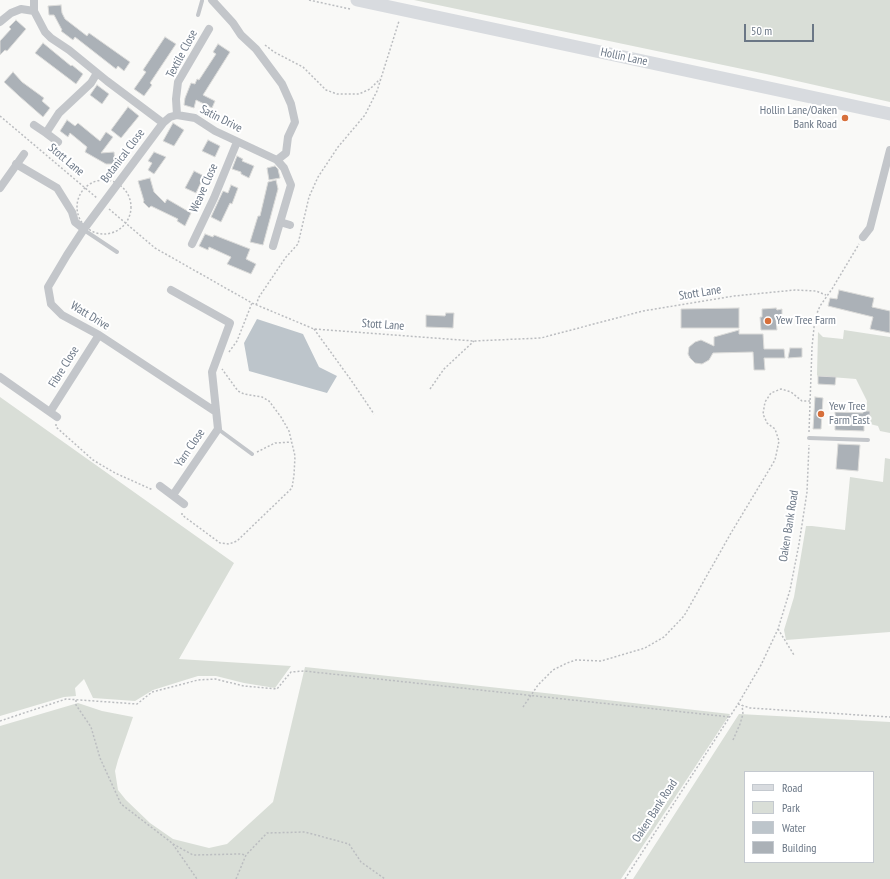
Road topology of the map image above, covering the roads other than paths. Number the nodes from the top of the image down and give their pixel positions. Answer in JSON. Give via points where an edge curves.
{"nodes":[{"id":1,"x":34,"y":0,"type":"edge"},
{"id":2,"x":212,"y":0,"type":"edge"},
{"id":3,"x":357,"y":0,"type":"edge"},
{"id":4,"x":202,"y":1,"type":"dead end"},
{"id":5,"x":34,"y":11,"type":"junction"},
{"id":6,"x":198,"y":15,"type":"dead end"},
{"id":7,"x":0,"y":22,"type":"edge"},
{"id":8,"x":209,"y":29,"type":"dead end"},
{"id":9,"x":97,"y":72,"type":"junction"},
{"id":10,"x":177,"y":114,"type":"junction"},
{"id":11,"x":890,"y":114,"type":"edge"},
{"id":12,"x":163,"y":122,"type":"junction"},
{"id":13,"x":34,"y":125,"type":"dead end"},
{"id":14,"x":46,"y":133,"type":"junction"},
{"id":15,"x":58,"y":142,"type":"dead end"},
{"id":16,"x":237,"y":142,"type":"junction"},
{"id":17,"x":890,"y":150,"type":"edge"},
{"id":18,"x":24,"y":154,"type":"dead end"},
{"id":19,"x":277,"y":160,"type":"junction"},
{"id":20,"x":16,"y":164,"type":"junction"},
{"id":21,"x":0,"y":188,"type":"edge"},
{"id":22,"x":103,"y":203,"type":"joint"},
{"id":23,"x":280,"y":222,"type":"junction"},
{"id":24,"x":290,"y":225,"type":"dead end"},
{"id":25,"x":84,"y":229,"type":"junction"},
{"id":26,"x":863,"y":237,"type":"road end"},
{"id":27,"x":192,"y":244,"type":"dead end"},
{"id":28,"x":273,"y":246,"type":"dead end"},
{"id":29,"x":117,"y":252,"type":"dead end"},
{"id":30,"x":171,"y":290,"type":"dead end"},
{"id":31,"x":99,"y":335,"type":"junction"},
{"id":32,"x":0,"y":377,"type":"edge"},
{"id":33,"x":216,"y":412,"type":"junction"},
{"id":34,"x":218,"y":429,"type":"junction"},
{"id":35,"x":809,"y":438,"type":"road end"},
{"id":36,"x":868,"y":440,"type":"dead end"},
{"id":37,"x":252,"y":454,"type":"road end"},
{"id":38,"x":160,"y":486,"type":"road end"},
{"id":39,"x":173,"y":495,"type":"junction"},
{"id":40,"x":184,"y":504,"type":"dead end"}],
"edges":[{"from":1,"to":5,"type":"street"},
{"from":2,"to":19,"type":"street","via":[[241,35],[259,46],[291,104],[295,122],[288,137],[286,153]]},
{"from":3,"to":11,"type":"main road","name":"Hollin Lane"},
{"from":4,"to":6,"type":"lane"},
{"from":5,"to":7,"type":"street","via":[[21,9]]},
{"from":5,"to":9,"type":"street","via":[[51,38]]},
{"from":8,"to":10,"type":"street","name":"Textile Close","via":[[178,82]]},
{"from":9,"to":12,"type":"street"},
{"from":9,"to":14,"type":"street","via":[[91,83],[59,113]]},
{"from":10,"to":12,"type":"street"},
{"from":10,"to":16,"type":"street","name":"Satin Drive","via":[[195,118]]},
{"from":12,"to":22,"type":"street","name":"Botanical Close"},
{"from":13,"to":14,"type":"street"},
{"from":14,"to":15,"type":"street"},
{"from":16,"to":19,"type":"street","name":"Satin Drive"},
{"from":16,"to":27,"type":"street","name":"Weave Close"},
{"from":17,"to":26,"type":"street","via":[[870,228]]},
{"from":18,"to":20,"type":"street"},
{"from":19,"to":23,"type":"street","via":[[284,168],[291,185]]},
{"from":20,"to":21,"type":"street"},
{"from":20,"to":25,"type":"street","via":[[57,188],[72,212],[75,222]]},
{"from":22,"to":25,"type":"street","name":"Watt Drive"},
{"from":23,"to":24,"type":"street"},
{"from":23,"to":28,"type":"street"},
{"from":25,"to":29,"type":"lane"},
{"from":25,"to":31,"type":"street","name":"Watt Drive","via":[[48,287],[51,304],[62,315]]},
{"from":30,"to":33,"type":"street","name":"Yarn Close","via":[[230,323],[212,372]]},
{"from":31,"to":32,"type":"street","name":"Fibre Close","via":[[54,414]]},
{"from":31,"to":33,"type":"street","name":"Watt Drive"},
{"from":33,"to":34,"type":"street","name":"Yarn Close"},
{"from":34,"to":37,"type":"lane"},
{"from":34,"to":39,"type":"street","name":"Yarn Close"},
{"from":35,"to":36,"type":"lane"},
{"from":38,"to":39,"type":"street"},
{"from":39,"to":40,"type":"street"}]}
